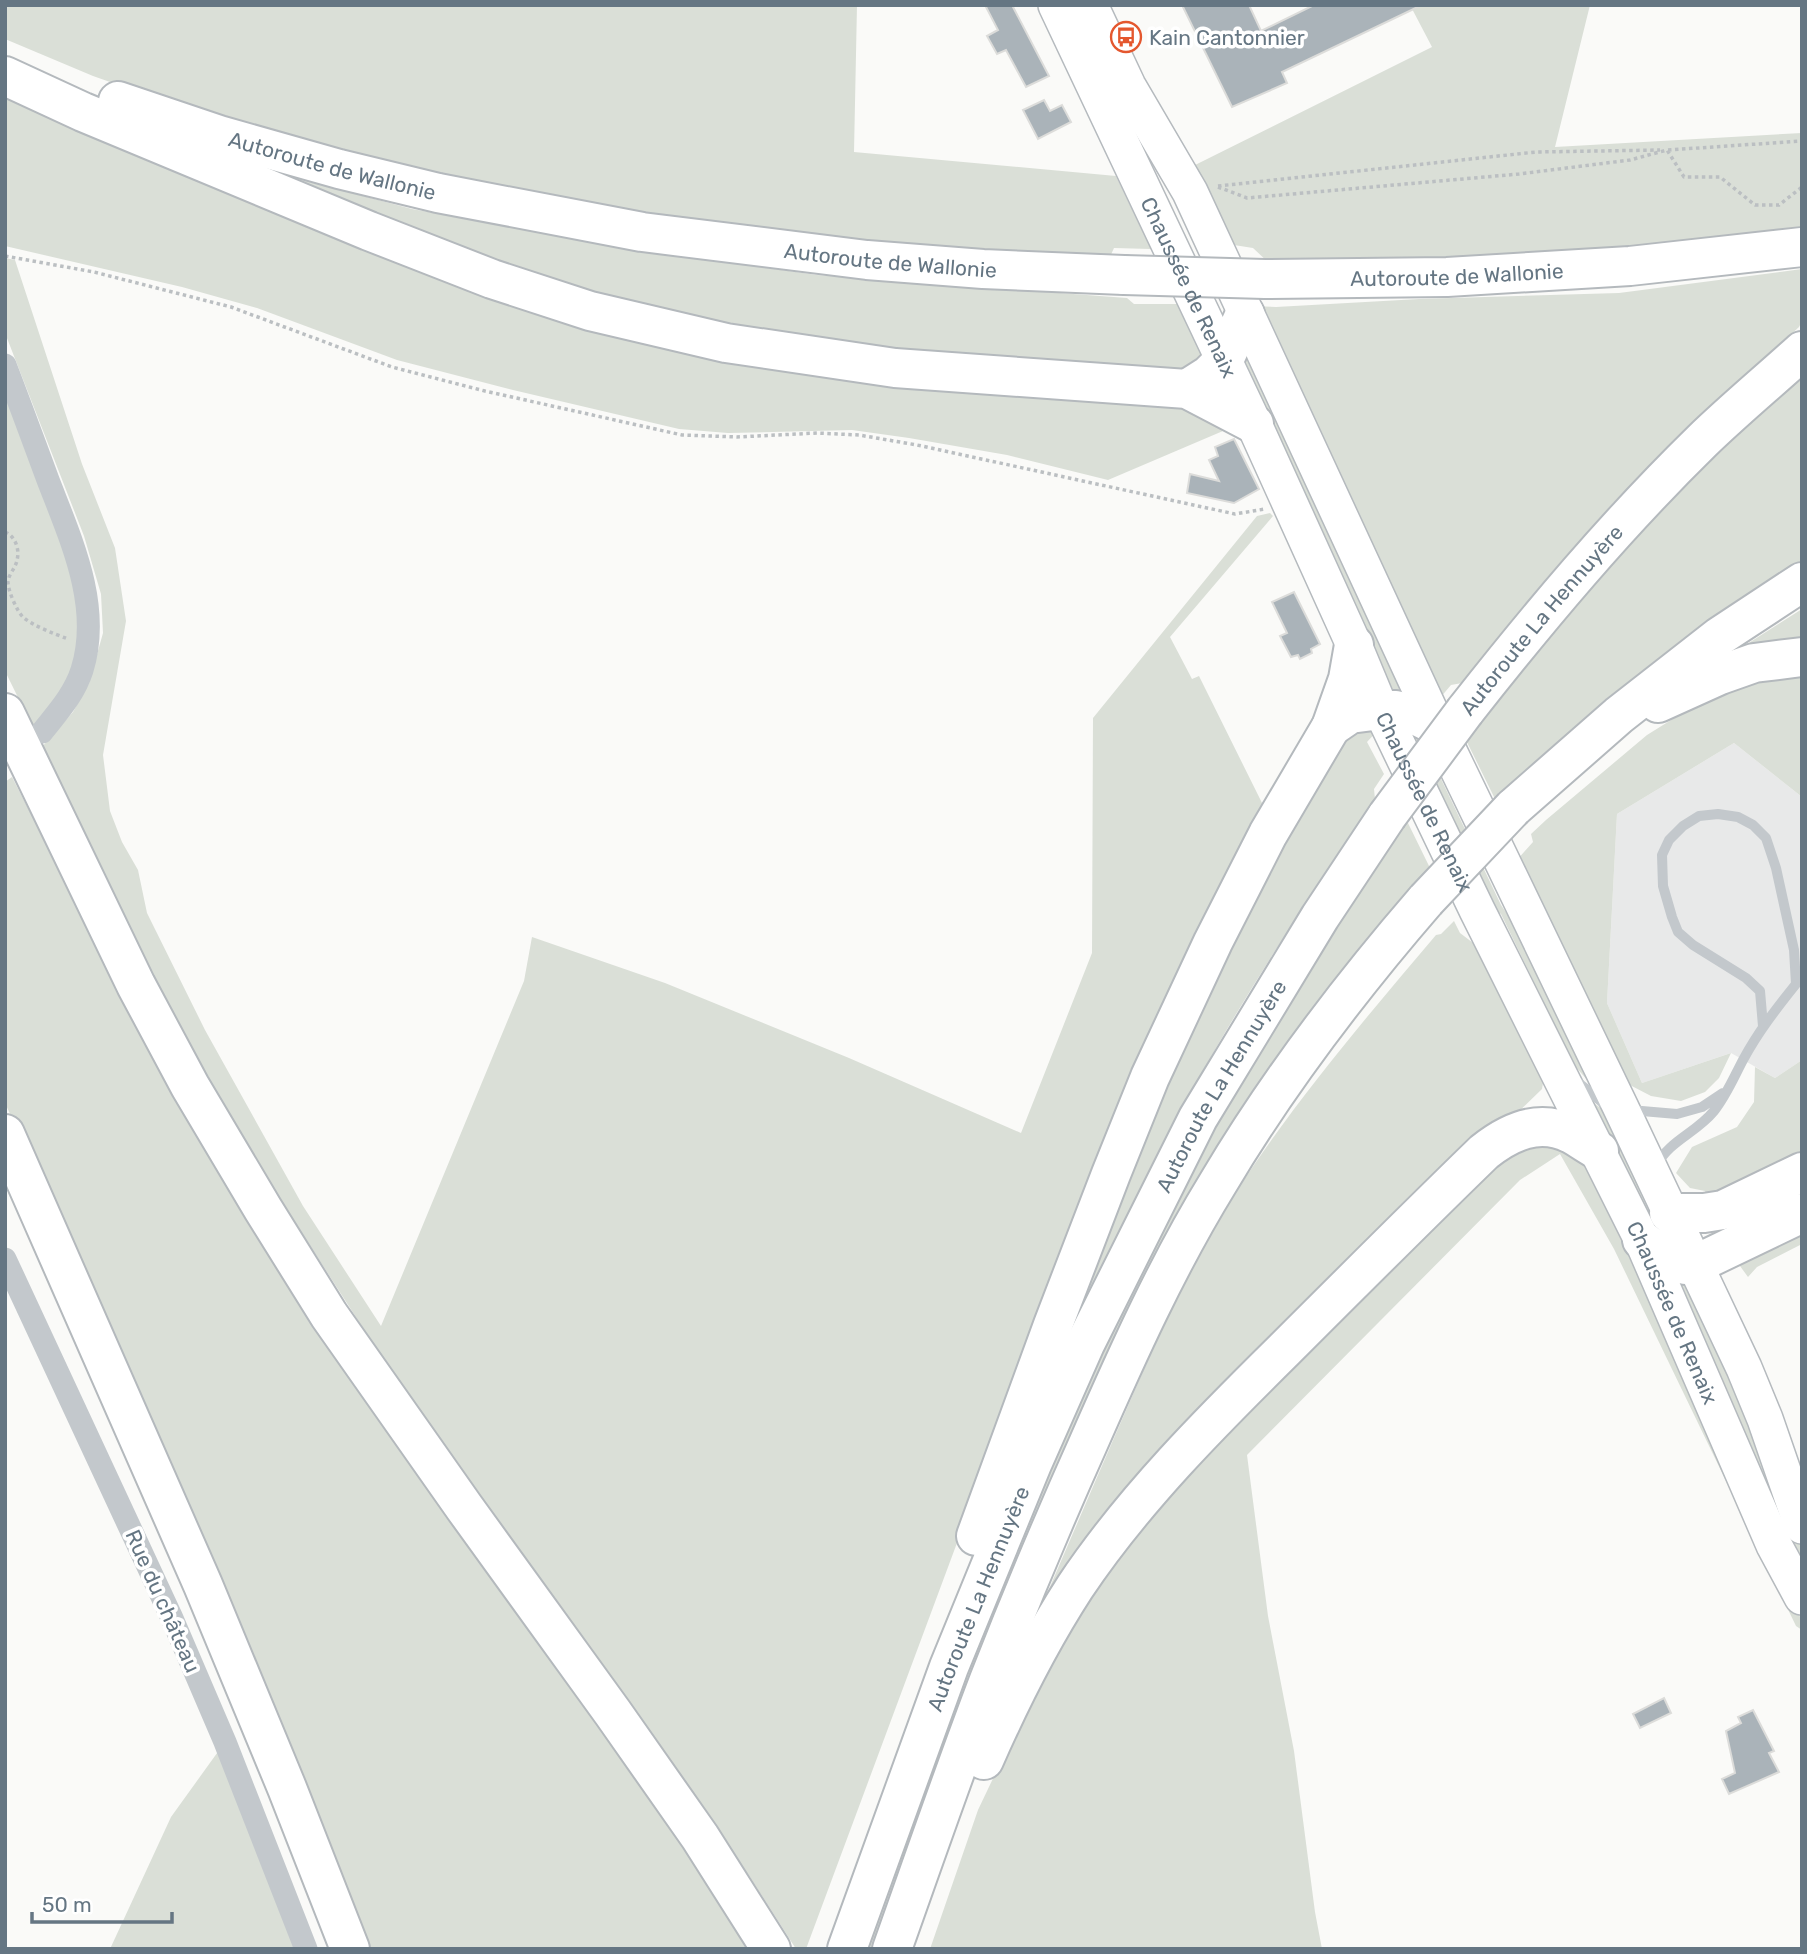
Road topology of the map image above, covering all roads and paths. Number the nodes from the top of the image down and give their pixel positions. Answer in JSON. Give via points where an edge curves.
{"nodes":[{"id":1,"x":1056,"y":5,"type":"edge"},
{"id":2,"x":1090,"y":5,"type":"edge"},
{"id":3,"x":5,"y":56,"type":"edge"},
{"id":4,"x":5,"y":76,"type":"edge"},
{"id":5,"x":1802,"y":141,"type":"edge"},
{"id":6,"x":1667,"y":150,"type":"junction"},
{"id":7,"x":1802,"y":187,"type":"edge"},
{"id":8,"x":1802,"y":247,"type":"edge"},
{"id":9,"x":5,"y":256,"type":"edge"},
{"id":10,"x":1245,"y":314,"type":"junction"},
{"id":11,"x":1802,"y":351,"type":"edge"},
{"id":12,"x":1224,"y":360,"type":"junction"},
{"id":13,"x":5,"y":365,"type":"edge"},
{"id":14,"x":1187,"y":388,"type":"junction"},
{"id":15,"x":1254,"y":424,"type":"junction"},
{"id":16,"x":1291,"y":505,"type":"junction"},
{"id":17,"x":5,"y":532,"type":"edge"},
{"id":18,"x":1802,"y":582,"type":"edge"},
{"id":19,"x":87,"y":645,"type":"junction"},
{"id":20,"x":1354,"y":645,"type":"junction"},
{"id":21,"x":1802,"y":657,"type":"edge"},
{"id":22,"x":1381,"y":710,"type":"junction"},
{"id":23,"x":5,"y":713,"type":"edge"},
{"id":24,"x":1619,"y":715,"type":"junction"},
{"id":25,"x":1451,"y":718,"type":"junction"},
{"id":26,"x":1331,"y":727,"type":"junction"},
{"id":27,"x":41,"y":732,"type":"dead end"},
{"id":28,"x":1763,"y":1026,"type":"junction"},
{"id":29,"x":1555,"y":1063,"type":"junction"},
{"id":30,"x":1728,"y":1089,"type":"junction"},
{"id":31,"x":1621,"y":1108,"type":"junction"},
{"id":32,"x":5,"y":1134,"type":"edge"},
{"id":33,"x":1599,"y":1151,"type":"junction"},
{"id":34,"x":1802,"y":1172,"type":"edge"},
{"id":35,"x":1651,"y":1174,"type":"junction"},
{"id":36,"x":1669,"y":1213,"type":"junction"},
{"id":37,"x":1802,"y":1213,"type":"edge"},
{"id":38,"x":1642,"y":1240,"type":"junction"},
{"id":39,"x":5,"y":1259,"type":"edge"},
{"id":40,"x":1694,"y":1265,"type":"junction"},
{"id":41,"x":1802,"y":1525,"type":"edge"},
{"id":42,"x":1802,"y":1597,"type":"edge"},
{"id":43,"x":915,"y":1757,"type":"junction"},
{"id":44,"x":306,"y":1949,"type":"edge"},
{"id":45,"x":350,"y":1949,"type":"edge"},
{"id":46,"x":771,"y":1949,"type":"edge"},
{"id":47,"x":847,"y":1949,"type":"edge"},
{"id":48,"x":892,"y":1949,"type":"edge"},
{"id":49,"x":898,"y":1949,"type":"edge"}],
"edges":[{"from":1,"to":12,"type":"main road","name":"Chaussée de Renaix"},
{"from":2,"to":10,"type":"main road","name":"Chaussée de Renaix","via":[[1128,86],[1190,192]]},
{"from":3,"to":8,"type":"highway","name":"Autoroute de Wallonie","bridge":true,"via":[[88,91],[219,135],[438,193],[642,232],[867,260],[1124,275],[1447,277],[1630,267]]},
{"from":4,"to":14,"type":"highway","via":[[369,231],[590,311],[726,343],[882,366]]},
{"from":5,"to":6,"type":"path"},
{"from":6,"to":6,"type":"path","via":[[1536,152],[1217,186],[1247,198],[1531,172],[1630,160]]},
{"from":6,"to":7,"type":"path","via":[[1684,177],[1720,177],[1755,205],[1779,205]]},
{"from":9,"to":16,"type":"path","via":[[94,272],[231,307],[393,367],[682,435],[859,435],[1235,514]]},
{"from":10,"to":12,"type":"highway"},
{"from":10,"to":25,"type":"main road","name":"Chaussée de Renaix"},
{"from":11,"to":25,"type":"highway","name":"Autoroute La Hennuyère","via":[[1702,441],[1603,545]]},
{"from":12,"to":14,"type":"highway"},
{"from":12,"to":15,"type":"main road","name":"Chaussée de Renaix"},
{"from":13,"to":19,"type":"street","via":[[72,542],[86,591]]},
{"from":14,"to":15,"type":"highway"},
{"from":15,"to":16,"type":"main road","name":"Chaussée de Renaix"},
{"from":16,"to":20,"type":"main road","name":"Chaussée de Renaix"},
{"from":17,"to":19,"type":"path","via":[[16,541],[18,559],[8,580],[21,616]]},
{"from":18,"to":24,"type":"highway","name":"Autoroute La Hennuyère","via":[[1720,636]]},
{"from":19,"to":27,"type":"street","via":[[69,698]]},
{"from":20,"to":22,"type":"main road","name":"Chaussée de Renaix"},
{"from":20,"to":26,"type":"highway"},
{"from":21,"to":24,"type":"highway","via":[[1754,663]]},
{"from":22,"to":25,"type":"highway"},
{"from":22,"to":26,"type":"highway","via":[[1350,714]]},
{"from":22,"to":29,"type":"main road","name":"Chaussée de Renaix"},
{"from":23,"to":46,"type":"highway","via":[[136,985],[270,1221],[464,1507],[700,1837]]},
{"from":24,"to":48,"type":"highway","name":"Autoroute La Hennuyère","bridge":true,"via":[[1513,808],[1374,960],[1315,1038],[1217,1184],[1124,1360],[1044,1546],[989,1681]]},
{"from":25,"to":31,"type":"main road","name":"Chaussée de Renaix"},
{"from":25,"to":43,"type":"highway","name":"Autoroute La Hennuyère","bridge":true,"via":[[1291,964],[1198,1118],[1085,1344]]},
{"from":26,"to":43,"type":"highway","via":[[1268,834],[1150,1077],[1053,1325],[918,1698]]},
{"from":28,"to":28,"type":"lane","via":[[1796,984],[1794,950],[1776,868],[1766,838],[1753,825],[1738,817],[1699,816],[1669,840],[1662,855],[1663,886],[1672,917],[1678,932],[1693,945],[1760,991]]},
{"from":28,"to":30,"type":"lane"},
{"from":29,"to":31,"type":"lane","via":[[1608,1107]]},
{"from":29,"to":33,"type":"main road","name":"Chaussée de Renaix"},
{"from":30,"to":31,"type":"lane","via":[[1702,1107],[1677,1114]]},
{"from":30,"to":35,"type":"lane","via":[[1713,1112],[1661,1157]]},
{"from":31,"to":35,"type":"main road","name":"Chaussée de Renaix"},
{"from":32,"to":45,"type":"highway","via":[[203,1585]]},
{"from":33,"to":38,"type":"main road","name":"Chaussée de Renaix"},
{"from":33,"to":49,"type":"highway","via":[[1549,1128],[1523,1129],[1503,1137],[1177,1461],[1100,1554],[1054,1623],[985,1757],[923,1915]]},
{"from":34,"to":36,"type":"highway","via":[[1723,1210]]},
{"from":35,"to":36,"type":"main road","name":"Chaussée de Renaix"},
{"from":36,"to":40,"type":"main road","name":"Chaussée de Renaix"},
{"from":37,"to":40,"type":"highway"},
{"from":38,"to":40,"type":"highway","via":[[1667,1259]]},
{"from":38,"to":42,"type":"main road","name":"Chaussée de Renaix","via":[[1774,1545]]},
{"from":39,"to":44,"type":"street","name":"Rue du château","via":[[171,1616]]},
{"from":40,"to":41,"type":"main road","name":"Chaussée de Renaix","via":[[1744,1368]]},
{"from":43,"to":47,"type":"highway","name":"Autoroute La Hennuyère"}]}
